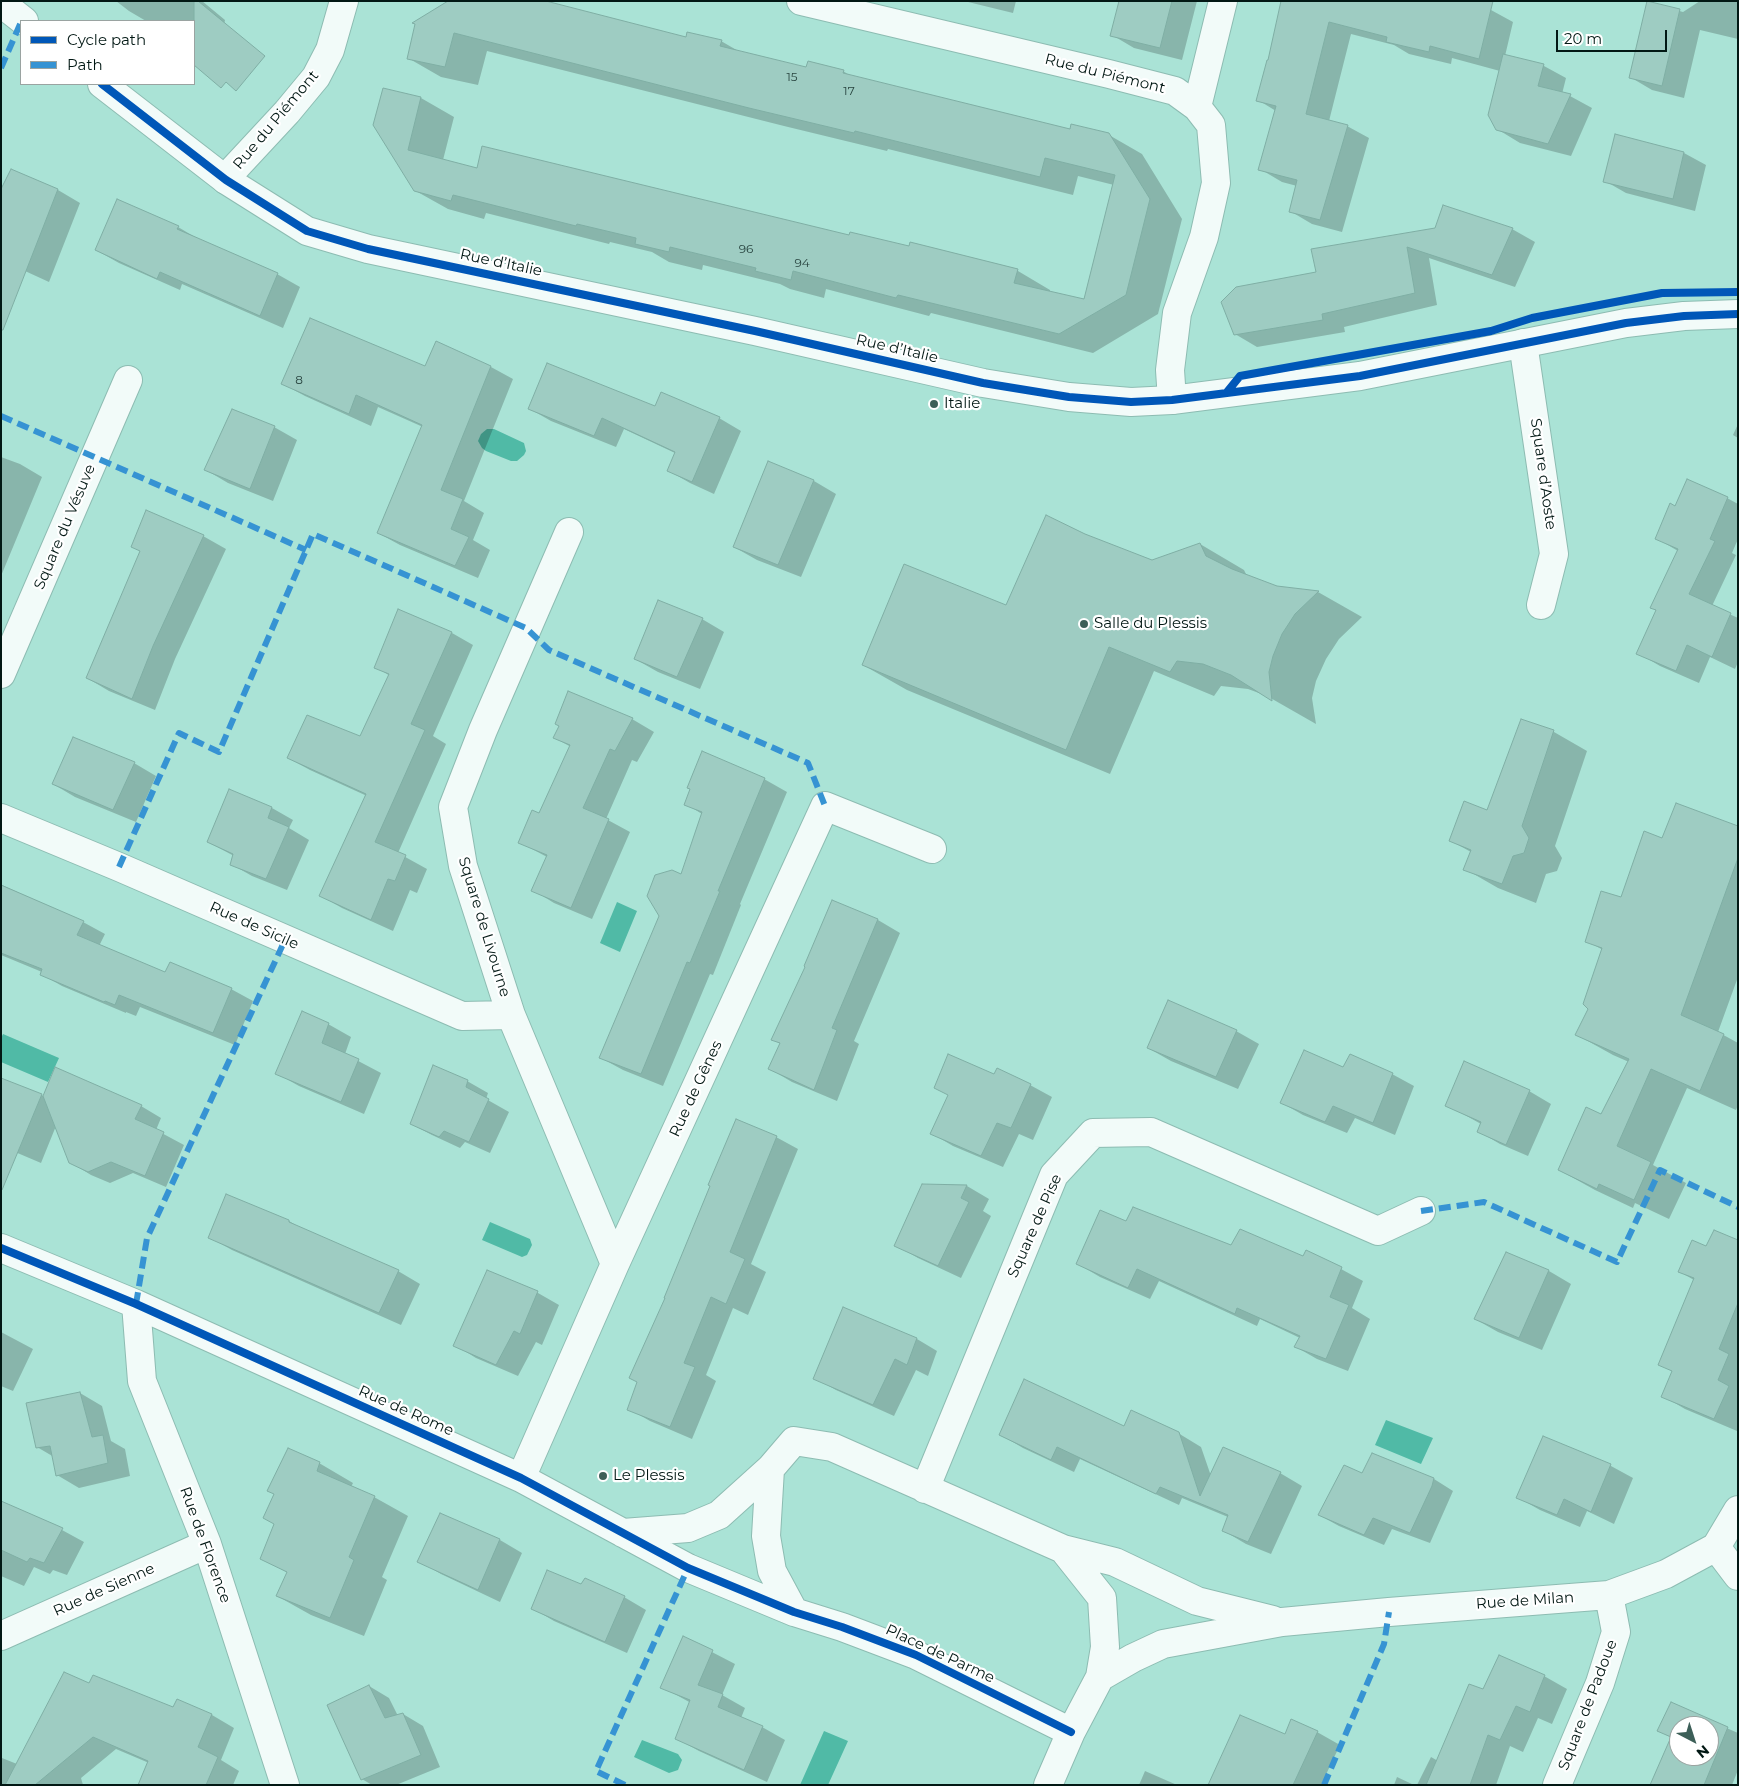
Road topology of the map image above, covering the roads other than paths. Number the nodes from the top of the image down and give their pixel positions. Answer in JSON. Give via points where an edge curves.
{"nodes":[{"id":1,"x":344,"y":1,"type":"edge"},
{"id":2,"x":801,"y":1,"type":"edge"},
{"id":3,"x":1223,"y":1,"type":"edge"},
{"id":4,"x":1,"y":3,"type":"edge"},
{"id":5,"x":884,"y":10,"type":"edge"},
{"id":6,"x":23,"y":20,"type":"edge"},
{"id":7,"x":103,"y":85,"type":"edge"},
{"id":8,"x":1197,"y":108,"type":"junction"},
{"id":9,"x":226,"y":180,"type":"junction"},
{"id":10,"x":1738,"y":314,"type":"edge"},
{"id":11,"x":1524,"y":343,"type":"junction"},
{"id":12,"x":128,"y":380,"type":"dead end"},
{"id":13,"x":1172,"y":400,"type":"junction"},
{"id":14,"x":570,"y":532,"type":"dead end"},
{"id":15,"x":1541,"y":605,"type":"dead end"},
{"id":16,"x":1,"y":674,"type":"edge"},
{"id":17,"x":1,"y":818,"type":"edge"},
{"id":18,"x":932,"y":850,"type":"dead end"},
{"id":19,"x":511,"y":1015,"type":"junction"},
{"id":20,"x":1421,"y":1210,"type":"dead end"},
{"id":21,"x":1,"y":1248,"type":"edge"},
{"id":22,"x":615,"y":1264,"type":"junction"},
{"id":23,"x":136,"y":1304,"type":"junction"},
{"id":24,"x":770,"y":1469,"type":"junction"},
{"id":25,"x":521,"y":1478,"type":"junction"},
{"id":26,"x":925,"y":1489,"type":"junction"},
{"id":27,"x":1738,"y":1510,"type":"edge"},
{"id":28,"x":623,"y":1533,"type":"junction"},
{"id":29,"x":207,"y":1544,"type":"junction"},
{"id":30,"x":1716,"y":1547,"type":"junction"},
{"id":31,"x":1063,"y":1549,"type":"junction"},
{"id":32,"x":1738,"y":1576,"type":"edge"},
{"id":33,"x":1609,"y":1595,"type":"junction"},
{"id":34,"x":794,"y":1612,"type":"junction"},
{"id":35,"x":1282,"y":1622,"type":"junction"},
{"id":36,"x":1,"y":1636,"type":"edge"},
{"id":37,"x":1100,"y":1677,"type":"junction"},
{"id":38,"x":1071,"y":1732,"type":"junction"},
{"id":39,"x":285,"y":1785,"type":"edge"},
{"id":40,"x":1048,"y":1785,"type":"edge"},
{"id":41,"x":1557,"y":1785,"type":"edge"}],
"edges":[{"from":1,"to":9,"type":"street","name":"Rue du Piémont","via":[[330,50],[316,77]]},
{"from":2,"to":5,"type":"street","name":"Rue du Piémont"},
{"from":3,"to":8,"type":"street"},
{"from":4,"to":6,"type":"street"},
{"from":5,"to":8,"type":"street","name":"Rue du Piémont","via":[[1175,91]]},
{"from":7,"to":9,"type":"street","name":"Rue d’Italie"},
{"from":8,"to":13,"type":"street","name":"Rue du Piémont","via":[[1211,125],[1216,183],[1204,237],[1178,313],[1170,370]]},
{"from":9,"to":13,"type":"street","name":"Rue d’Italie","via":[[308,231],[368,249],[983,383],[1069,397],[1131,402]]},
{"from":10,"to":11,"type":"street","name":"Rue d’Italie","via":[[1626,323]]},
{"from":11,"to":13,"type":"street","name":"Rue d’Italie","via":[[1360,376]]},
{"from":11,"to":15,"type":"street","name":"Square d’Aoste","via":[[1554,554]]},
{"from":12,"to":16,"type":"street","name":"Square du Vésuve"},
{"from":14,"to":19,"type":"street","name":"Square de Livourne","via":[[486,721],[453,807],[463,866]]},
{"from":17,"to":19,"type":"street","name":"Rue de Sicile","via":[[462,1016]]},
{"from":18,"to":22,"type":"street","name":"Rue de Gênes","via":[[825,806]]},
{"from":19,"to":22,"type":"street","name":"Square de Livourne"},
{"from":20,"to":26,"type":"street","name":"Square de Pise","via":[[1378,1231],[1151,1132],[1093,1133],[1054,1175]]},
{"from":21,"to":23,"type":"street","name":"Rue de Rome"},
{"from":22,"to":25,"type":"street","name":"Rue de Gênes"},
{"from":23,"to":25,"type":"street","name":"Rue de Rome"},
{"from":23,"to":29,"type":"street","name":"Rue de Florence","via":[[142,1381]]},
{"from":24,"to":26,"type":"street","via":[[794,1442],[832,1447]]},
{"from":24,"to":28,"type":"street","via":[[719,1515],[688,1528]]},
{"from":24,"to":34,"type":"street","via":[[766,1536],[772,1571]]},
{"from":25,"to":28,"type":"street","name":"Rue de Rome"},
{"from":26,"to":31,"type":"street"},
{"from":27,"to":30,"type":"street"},
{"from":28,"to":34,"type":"street","name":"Rue de Rome","via":[[688,1568]]},
{"from":29,"to":36,"type":"street","name":"Rue de Sienne"},
{"from":29,"to":39,"type":"street","name":"Rue de Florence"},
{"from":30,"to":32,"type":"street"},
{"from":30,"to":33,"type":"street","name":"Rue de Milan","via":[[1666,1574]]},
{"from":31,"to":35,"type":"street","name":"Rue de Milan","via":[[1115,1562],[1197,1601]]},
{"from":31,"to":37,"type":"street","via":[[1102,1598],[1105,1647]]},
{"from":33,"to":35,"type":"street","name":"Rue de Milan"},
{"from":33,"to":41,"type":"street","name":"Square de Padoue","via":[[1616,1632],[1600,1683]]},
{"from":34,"to":38,"type":"street","name":"Place de Parme","via":[[916,1655]]},
{"from":35,"to":37,"type":"street","name":"Rue de Milan","via":[[1163,1644]]},
{"from":37,"to":38,"type":"street"},
{"from":38,"to":40,"type":"street"}]}
